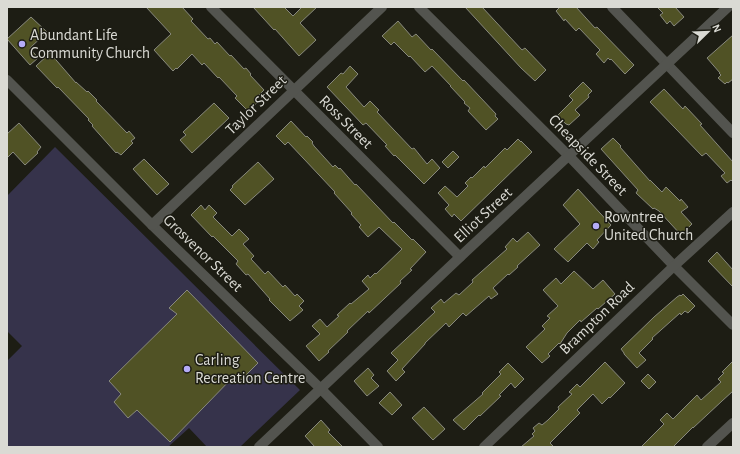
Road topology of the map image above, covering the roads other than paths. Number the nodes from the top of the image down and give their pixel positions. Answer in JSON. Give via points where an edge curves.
{"nodes":[{"id":1,"x":211,"y":7,"type":"edge"},
{"id":2,"x":382,"y":7,"type":"edge"},
{"id":3,"x":419,"y":7,"type":"edge"},
{"id":4,"x":612,"y":7,"type":"edge"},
{"id":5,"x":728,"y":7,"type":"edge"},
{"id":6,"x":668,"y":64,"type":"junction"},
{"id":7,"x":7,"y":80,"type":"edge"},
{"id":8,"x":293,"y":90,"type":"junction"},
{"id":9,"x":733,"y":133,"type":"edge"},
{"id":10,"x":569,"y":156,"type":"junction"},
{"id":11,"x":733,"y":212,"type":"edge"},
{"id":12,"x":152,"y":225,"type":"junction"},
{"id":13,"x":460,"y":257,"type":"junction"},
{"id":14,"x":674,"y":266,"type":"junction"},
{"id":15,"x":733,"y":325,"type":"edge"},
{"id":16,"x":321,"y":389,"type":"junction"},
{"id":17,"x":733,"y":423,"type":"edge"},
{"id":18,"x":259,"y":447,"type":"edge"},
{"id":19,"x":378,"y":447,"type":"edge"},
{"id":20,"x":484,"y":447,"type":"edge"},
{"id":21,"x":707,"y":447,"type":"edge"}],
"edges":[{"from":1,"to":8,"type":"street","name":"Ross Street"},
{"from":2,"to":8,"type":"street","name":"Taylor Street"},
{"from":3,"to":10,"type":"street","name":"Cheapside Street"},
{"from":4,"to":6,"type":"street"},
{"from":5,"to":6,"type":"street","name":"Elliot Street"},
{"from":6,"to":9,"type":"street"},
{"from":6,"to":10,"type":"street","name":"Elliot Street"},
{"from":7,"to":12,"type":"street","name":"Grosvenor Street"},
{"from":8,"to":12,"type":"street","name":"Taylor Street"},
{"from":8,"to":13,"type":"street","name":"Ross Street"},
{"from":10,"to":13,"type":"street","name":"Elliot Street"},
{"from":10,"to":14,"type":"street","name":"Cheapside Street"},
{"from":11,"to":14,"type":"street","name":"Brampton Road"},
{"from":12,"to":16,"type":"street","name":"Grosvenor Street"},
{"from":13,"to":16,"type":"street","name":"Elliot Street"},
{"from":14,"to":15,"type":"street","name":"Cheapside Street"},
{"from":14,"to":20,"type":"street","name":"Brampton Road"},
{"from":16,"to":18,"type":"street","name":"Elliot Street"},
{"from":16,"to":19,"type":"street","name":"Grosvenor Street"},
{"from":17,"to":21,"type":"street"}]}
